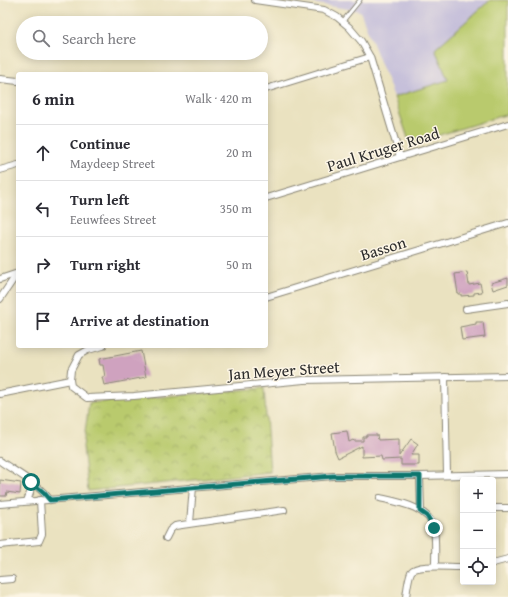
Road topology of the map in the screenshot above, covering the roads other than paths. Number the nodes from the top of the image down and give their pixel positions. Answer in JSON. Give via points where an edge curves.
{"nodes":[{"id":1,"x":255,"y":0,"type":"edge"},
{"id":2,"x":360,"y":0,"type":"edge"},
{"id":3,"x":343,"y":21,"type":"junction"},
{"id":4,"x":370,"y":57,"type":"junction"},
{"id":5,"x":0,"y":78,"type":"edge"},
{"id":6,"x":16,"y":81,"type":"edge"},
{"id":7,"x":268,"y":88,"type":"edge"},
{"id":8,"x":508,"y":124,"type":"edge"},
{"id":9,"x":400,"y":157,"type":"junction"},
{"id":10,"x":16,"y":166,"type":"edge"},
{"id":11,"x":0,"y":170,"type":"edge"},
{"id":12,"x":268,"y":197,"type":"edge"},
{"id":13,"x":508,"y":223,"type":"edge"},
{"id":14,"x":16,"y":274,"type":"edge"},
{"id":15,"x":16,"y":275,"type":"edge"},
{"id":16,"x":0,"y":279,"type":"edge"},
{"id":17,"x":268,"y":296,"type":"edge"},
{"id":18,"x":0,"y":299,"type":"edge"},
{"id":19,"x":508,"y":303,"type":"edge"},
{"id":20,"x":466,"y":310,"type":"dead end"},
{"id":21,"x":96,"y":348,"type":"edge"},
{"id":22,"x":445,"y":376,"type":"junction"},
{"id":23,"x":508,"y":376,"type":"edge"},
{"id":24,"x":70,"y":380,"type":"junction"},
{"id":25,"x":0,"y":394,"type":"edge"},
{"id":26,"x":0,"y":461,"type":"edge"},
{"id":27,"x":447,"y":474,"type":"junction"},
{"id":28,"x":508,"y":474,"type":"edge"},
{"id":29,"x":420,"y":476,"type":"junction"},
{"id":30,"x":31,"y":482,"type":"junction"},
{"id":31,"x":193,"y":487,"type":"junction"},
{"id":32,"x":380,"y":498,"type":"dead end"},
{"id":33,"x":40,"y":500,"type":"junction"},
{"id":34,"x":50,"y":500,"type":"junction"},
{"id":35,"x":27,"y":501,"type":"junction"},
{"id":36,"x":0,"y":504,"type":"edge"},
{"id":37,"x":496,"y":508,"type":"edge"},
{"id":38,"x":508,"y":508,"type":"edge"},
{"id":39,"x":284,"y":510,"type":"dead end"},
{"id":40,"x":420,"y":511,"type":"junction"},
{"id":41,"x":190,"y":524,"type":"junction"},
{"id":42,"x":166,"y":538,"type":"dead end"},
{"id":43,"x":0,"y":545,"type":"edge"},
{"id":44,"x":508,"y":559,"type":"edge"},
{"id":45,"x":496,"y":562,"type":"edge"},
{"id":46,"x":435,"y":566,"type":"junction"},
{"id":47,"x":460,"y":567,"type":"edge"},
{"id":48,"x":12,"y":579,"type":"dead end"},
{"id":49,"x":0,"y":580,"type":"edge"},
{"id":50,"x":406,"y":597,"type":"edge"}],
"edges":[{"from":1,"to":3,"type":"street","via":[[324,10]]},
{"from":2,"to":3,"type":"lane"},
{"from":3,"to":4,"type":"street","via":[[361,41]]},
{"from":4,"to":7,"type":"street"},
{"from":4,"to":9,"type":"street"},
{"from":5,"to":6,"type":"street"},
{"from":8,"to":9,"type":"street","name":"Paul Kruger Road"},
{"from":9,"to":12,"type":"street","name":"Paul Kruger Road"},
{"from":10,"to":11,"type":"street"},
{"from":13,"to":17,"type":"street","name":"Basson"},
{"from":14,"to":16,"type":"street"},
{"from":15,"to":18,"type":"street"},
{"from":19,"to":20,"type":"street"},
{"from":21,"to":24,"type":"street","via":[[80,355],[71,370]]},
{"from":22,"to":23,"type":"street","name":"Jan Meyer Street"},
{"from":22,"to":24,"type":"street","name":"Jan Meyer Street","via":[[304,380],[102,398],[86,398],[71,386]]},
{"from":22,"to":27,"type":"street"},
{"from":24,"to":25,"type":"street"},
{"from":26,"to":30,"type":"street"},
{"from":27,"to":28,"type":"street"},
{"from":27,"to":29,"type":"street"},
{"from":29,"to":31,"type":"street","via":[[333,476]]},
{"from":29,"to":40,"type":"street"},
{"from":30,"to":34,"type":"street"},
{"from":30,"to":35,"type":"street"},
{"from":31,"to":34,"type":"street"},
{"from":31,"to":41,"type":"street"},
{"from":32,"to":40,"type":"street"},
{"from":33,"to":34,"type":"street"},
{"from":33,"to":35,"type":"street"},
{"from":33,"to":43,"type":"street","via":[[42,534],[39,541]]},
{"from":35,"to":36,"type":"street"},
{"from":37,"to":38,"type":"street"},
{"from":39,"to":41,"type":"street"},
{"from":40,"to":46,"type":"street","via":[[427,516],[434,528]]},
{"from":41,"to":42,"type":"street","via":[[172,527]]},
{"from":44,"to":45,"type":"street"},
{"from":46,"to":47,"type":"street"},
{"from":46,"to":50,"type":"street","via":[[412,572]]},
{"from":48,"to":49,"type":"street"}]}
